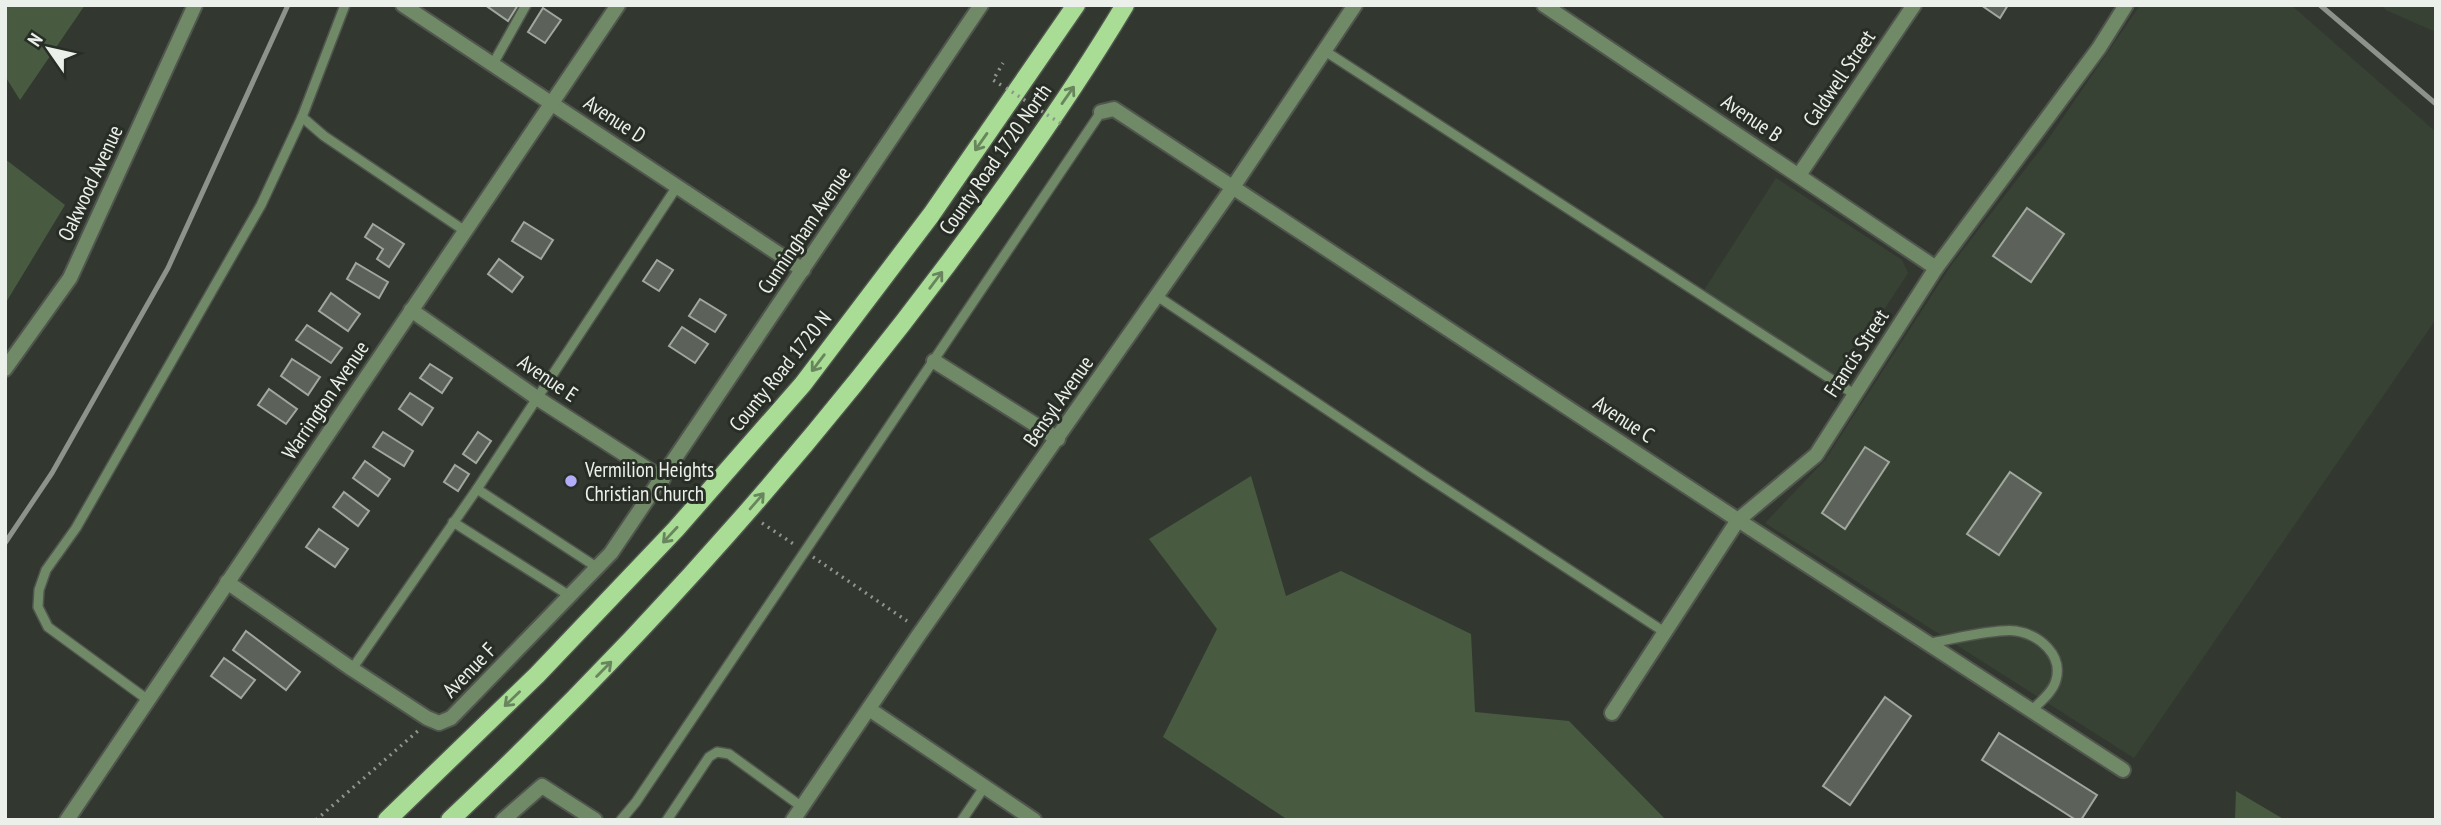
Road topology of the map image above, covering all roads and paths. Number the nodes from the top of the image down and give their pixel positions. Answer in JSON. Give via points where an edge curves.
{"nodes":[{"id":1,"x":195,"y":5,"type":"edge"},
{"id":2,"x":345,"y":5,"type":"edge"},
{"id":3,"x":403,"y":5,"type":"edge"},
{"id":4,"x":526,"y":5,"type":"edge"},
{"id":5,"x":618,"y":5,"type":"edge"},
{"id":6,"x":1076,"y":5,"type":"edge"},
{"id":7,"x":1125,"y":5,"type":"edge"},
{"id":8,"x":1355,"y":5,"type":"edge"},
{"id":9,"x":1544,"y":5,"type":"edge"},
{"id":10,"x":1914,"y":5,"type":"edge"},
{"id":11,"x":2126,"y":5,"type":"edge"},
{"id":12,"x":975,"y":8,"type":"edge"},
{"id":13,"x":1325,"y":51,"type":"junction"},
{"id":14,"x":1003,"y":63,"type":"dead end"},
{"id":15,"x":493,"y":64,"type":"junction"},
{"id":16,"x":993,"y":79,"type":"dead end"},
{"id":17,"x":1006,"y":88,"type":"dead end"},
{"id":18,"x":552,"y":103,"type":"junction"},
{"id":19,"x":1101,"y":112,"type":"joint"},
{"id":20,"x":302,"y":117,"type":"junction"},
{"id":21,"x":1069,"y":129,"type":"dead end"},
{"id":22,"x":1799,"y":175,"type":"junction"},
{"id":23,"x":678,"y":186,"type":"junction"},
{"id":24,"x":1233,"y":187,"type":"junction"},
{"id":25,"x":465,"y":231,"type":"junction"},
{"id":26,"x":1936,"y":268,"type":"junction"},
{"id":27,"x":803,"y":270,"type":"junction"},
{"id":28,"x":1157,"y":296,"type":"junction"},
{"id":29,"x":411,"y":310,"type":"junction"},
{"id":30,"x":934,"y":361,"type":"junction"},
{"id":31,"x":5,"y":369,"type":"edge"},
{"id":32,"x":1854,"y":394,"type":"junction"},
{"id":33,"x":537,"y":398,"type":"junction"},
{"id":34,"x":1058,"y":439,"type":"junction"},
{"id":35,"x":663,"y":479,"type":"junction"},
{"id":36,"x":477,"y":489,"type":"junction"},
{"id":37,"x":1738,"y":520,"type":"junction"},
{"id":38,"x":453,"y":522,"type":"junction"},
{"id":39,"x":762,"y":523,"type":"dead end"},
{"id":40,"x":805,"y":552,"type":"junction"},
{"id":41,"x":598,"y":568,"type":"junction"},
{"id":42,"x":227,"y":582,"type":"junction"},
{"id":43,"x":570,"y":596,"type":"junction"},
{"id":44,"x":907,"y":621,"type":"dead end"},
{"id":45,"x":1666,"y":633,"type":"junction"},
{"id":46,"x":1929,"y":643,"type":"junction"},
{"id":47,"x":352,"y":669,"type":"junction"},
{"id":48,"x":148,"y":700,"type":"junction"},
{"id":49,"x":869,"y":709,"type":"junction"},
{"id":50,"x":2032,"y":710,"type":"junction"},
{"id":51,"x":1612,"y":713,"type":"dead end"},
{"id":52,"x":420,"y":729,"type":"dead end"},
{"id":53,"x":2123,"y":770,"type":"dead end"},
{"id":54,"x":985,"y":786,"type":"junction"},
{"id":55,"x":802,"y":807,"type":"junction"},
{"id":56,"x":67,"y":820,"type":"edge"},
{"id":57,"x":316,"y":820,"type":"edge"},
{"id":58,"x":387,"y":820,"type":"edge"},
{"id":59,"x":450,"y":820,"type":"edge"},
{"id":60,"x":503,"y":820,"type":"edge"},
{"id":61,"x":595,"y":820,"type":"edge"},
{"id":62,"x":621,"y":820,"type":"edge"},
{"id":63,"x":667,"y":820,"type":"edge"},
{"id":64,"x":793,"y":820,"type":"edge"},
{"id":65,"x":962,"y":820,"type":"edge"},
{"id":66,"x":1034,"y":820,"type":"edge"}],
"edges":[{"from":1,"to":31,"type":"street","name":"Oakwood Avenue","via":[[70,278]]},
{"from":2,"to":20,"type":"lane"},
{"from":3,"to":15,"type":"street","name":"Avenue D"},
{"from":4,"to":15,"type":"lane"},
{"from":5,"to":18,"type":"street","name":"Warrington Avenue"},
{"from":6,"to":58,"type":"main road","name":"County Road 1720 N","one_way":true,"via":[[931,215],[803,384],[676,529],[537,675]]},
{"from":59,"to":7,"type":"main road","name":"County Road 1720 North","one_way":true,"via":[[633,640],[814,435],[984,216]]},
{"from":8,"to":13,"type":"street","name":"Bensyl Avenue"},
{"from":9,"to":22,"type":"street","name":"Avenue B"},
{"from":10,"to":22,"type":"street","name":"Caldwell Street"},
{"from":11,"to":26,"type":"street","name":"Francis Street"},
{"from":12,"to":27,"type":"street","name":"Cunningham Avenue"},
{"from":13,"to":24,"type":"street","name":"Bensyl Avenue"},
{"from":13,"to":32,"type":"lane"},
{"from":14,"to":16,"type":"path"},
{"from":15,"to":18,"type":"street","name":"Avenue D"},
{"from":17,"to":21,"type":"path","bridge":true},
{"from":18,"to":23,"type":"street","name":"Avenue D"},
{"from":18,"to":25,"type":"street","name":"Warrington Avenue"},
{"from":19,"to":24,"type":"street","name":"Avenue C","via":[[1114,109]]},
{"from":19,"to":30,"type":"lane"},
{"from":20,"to":25,"type":"lane"},
{"from":20,"to":48,"type":"lane","via":[[261,205],[83,516],[46,570],[39,590],[38,607],[48,626]]},
{"from":22,"to":26,"type":"street","name":"Avenue B"},
{"from":23,"to":27,"type":"street","name":"Avenue D"},
{"from":23,"to":33,"type":"lane"},
{"from":24,"to":28,"type":"street","name":"Bensyl Avenue"},
{"from":24,"to":37,"type":"street","name":"Avenue C"},
{"from":25,"to":29,"type":"street","name":"Warrington Avenue"},
{"from":26,"to":32,"type":"street","name":"Francis Street"},
{"from":27,"to":35,"type":"street","name":"Cunningham Avenue"},
{"from":28,"to":34,"type":"street","name":"Bensyl Avenue"},
{"from":28,"to":45,"type":"lane"},
{"from":29,"to":33,"type":"street","name":"Avenue E"},
{"from":29,"to":42,"type":"street","name":"Warrington Avenue"},
{"from":30,"to":34,"type":"street"},
{"from":30,"to":40,"type":"lane"},
{"from":32,"to":37,"type":"street","name":"Francis Street","via":[[1816,456]]},
{"from":33,"to":35,"type":"street","name":"Avenue E"},
{"from":33,"to":36,"type":"lane"},
{"from":34,"to":49,"type":"street","name":"Bensyl Avenue"},
{"from":35,"to":41,"type":"street","name":"Avenue F"},
{"from":36,"to":38,"type":"lane"},
{"from":36,"to":41,"type":"lane"},
{"from":37,"to":45,"type":"street","name":"Francis Street"},
{"from":37,"to":46,"type":"street","name":"Avenue C"},
{"from":38,"to":43,"type":"lane"},
{"from":38,"to":47,"type":"lane"},
{"from":39,"to":40,"type":"path"},
{"from":40,"to":44,"type":"path"},
{"from":40,"to":62,"type":"lane"},
{"from":41,"to":43,"type":"street","name":"Avenue F"},
{"from":42,"to":47,"type":"street","name":"Avenue F"},
{"from":42,"to":48,"type":"street","name":"Warrington Avenue"},
{"from":43,"to":47,"type":"street","name":"Avenue F","via":[[451,718],[439,723]]},
{"from":45,"to":51,"type":"street","name":"Francis Street"},
{"from":46,"to":50,"type":"street","name":"Avenue C"},
{"from":46,"to":50,"type":"lane","via":[[2015,631],[2037,638],[2057,662],[2056,681]]},
{"from":48,"to":56,"type":"street","name":"Warrington Avenue"},
{"from":49,"to":54,"type":"street"},
{"from":49,"to":55,"type":"street","name":"Bensyl Avenue"},
{"from":50,"to":53,"type":"street","name":"Avenue C"},
{"from":52,"to":57,"type":"path"},
{"from":54,"to":65,"type":"lane"},
{"from":54,"to":66,"type":"street"},
{"from":55,"to":63,"type":"lane","via":[[729,754],[717,752]]},
{"from":55,"to":64,"type":"street","name":"Bensyl Avenue"},
{"from":60,"to":61,"type":"street","via":[[542,786]]}]}
